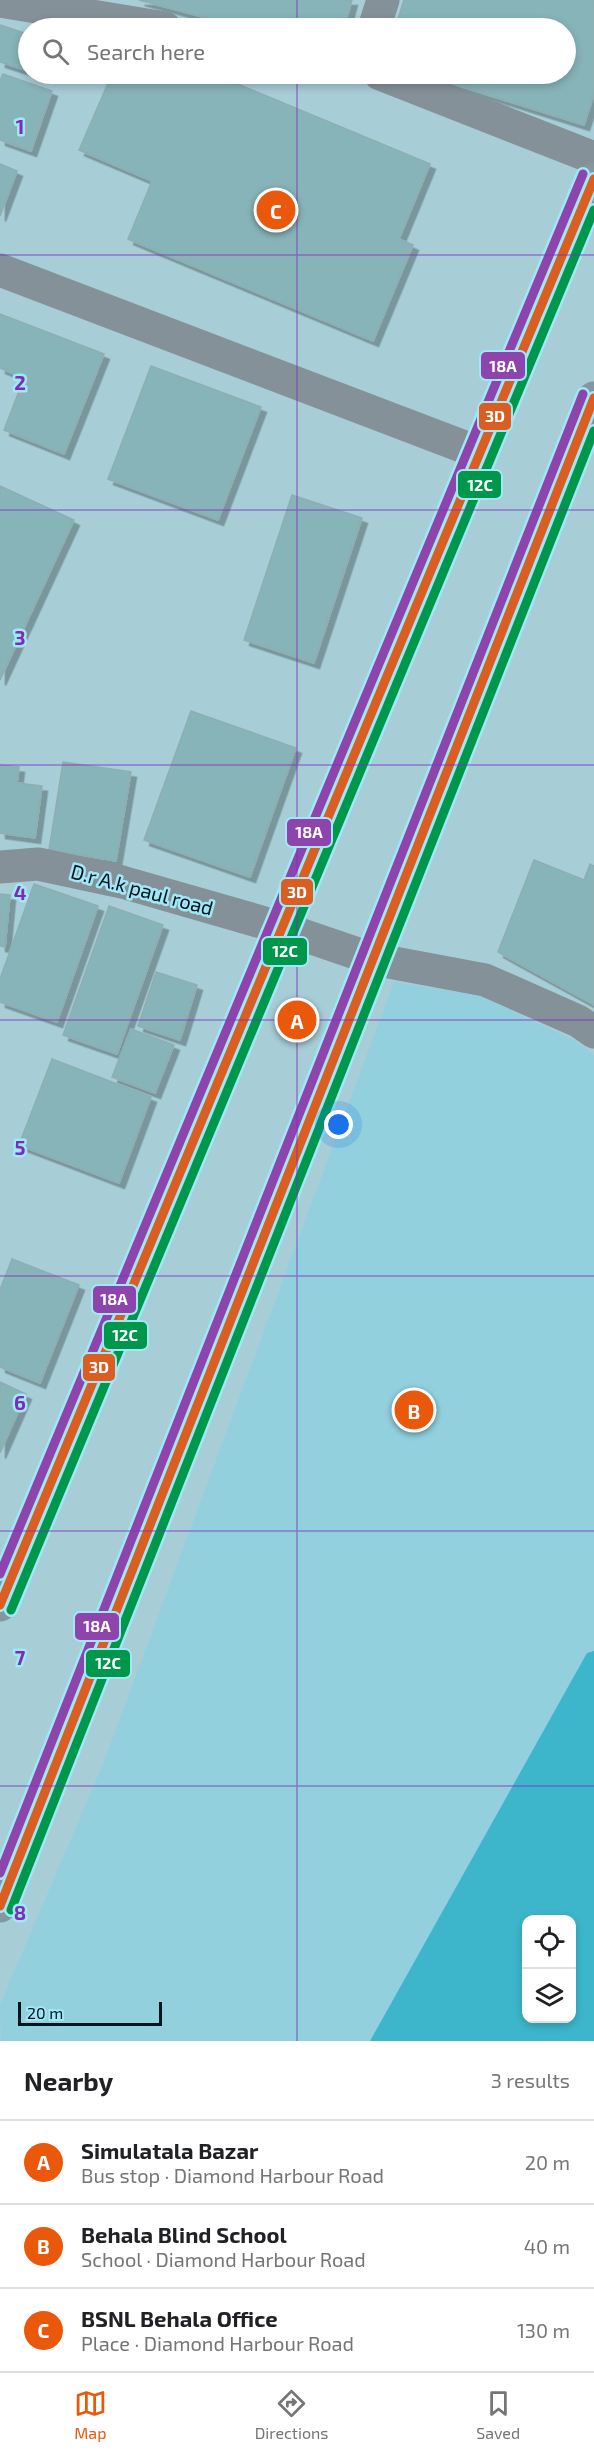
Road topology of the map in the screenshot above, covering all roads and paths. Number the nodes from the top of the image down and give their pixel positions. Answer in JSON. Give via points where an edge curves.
{"nodes":[{"id":1,"x":383,"y":0,"type":"edge"},
{"id":2,"x":0,"y":1,"type":"edge"},
{"id":3,"x":110,"y":10,"type":"edge"},
{"id":4,"x":134,"y":18,"type":"edge"},
{"id":5,"x":378,"y":18,"type":"edge"},
{"id":6,"x":405,"y":84,"type":"edge"},
{"id":7,"x":594,"y":158,"type":"edge"},
{"id":8,"x":594,"y":179,"type":"edge"},
{"id":9,"x":0,"y":270,"type":"edge"},
{"id":10,"x":594,"y":398,"type":"edge"},
{"id":11,"x":480,"y":453,"type":"junction"},
{"id":12,"x":0,"y":867,"type":"edge"},
{"id":13,"x":282,"y":928,"type":"junction"},
{"id":14,"x":373,"y":959,"type":"junction"},
{"id":15,"x":594,"y":1032,"type":"edge"},
{"id":16,"x":0,"y":1605,"type":"edge"},
{"id":17,"x":0,"y":1905,"type":"edge"}],
"edges":[{"from":1,"to":5,"type":"street"},
{"from":2,"to":3,"type":"street"},
{"from":3,"to":4,"type":"street"},
{"from":6,"to":7,"type":"street"},
{"from":8,"to":11,"type":"highway"},
{"from":9,"to":11,"type":"street"},
{"from":10,"to":14,"type":"highway"},
{"from":11,"to":13,"type":"highway"},
{"from":12,"to":13,"type":"street","name":"D.r A.k paul road","via":[[38,864],[122,882]]},
{"from":13,"to":14,"type":"street","name":"D.r A.k paul road"},
{"from":13,"to":16,"type":"highway"},
{"from":14,"to":15,"type":"street","name":"D.r A.k paul road","via":[[485,980],[578,1021]]},
{"from":14,"to":17,"type":"highway"}]}
